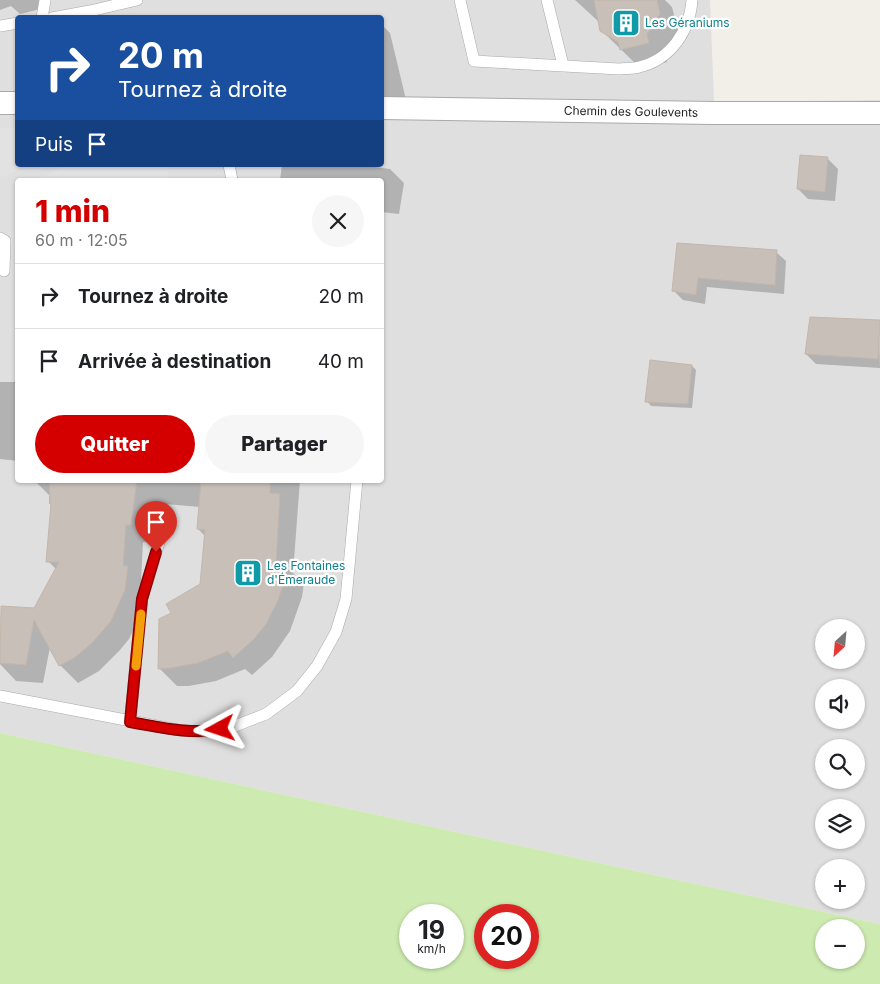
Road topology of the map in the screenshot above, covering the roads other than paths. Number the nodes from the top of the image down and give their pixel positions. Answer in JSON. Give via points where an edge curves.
{"nodes":[{"id":1,"x":45,"y":0,"type":"edge"},
{"id":2,"x":137,"y":0,"type":"edge"},
{"id":3,"x":460,"y":0,"type":"edge"},
{"id":4,"x":547,"y":0,"type":"edge"},
{"id":5,"x":692,"y":0,"type":"edge"},
{"id":6,"x":42,"y":15,"type":"edge"},
{"id":7,"x":68,"y":15,"type":"edge"},
{"id":8,"x":15,"y":24,"type":"edge"},
{"id":9,"x":0,"y":26,"type":"edge"},
{"id":10,"x":563,"y":65,"type":"junction"},
{"id":11,"x":0,"y":103,"type":"edge"},
{"id":12,"x":15,"y":104,"type":"edge"},
{"id":13,"x":384,"y":108,"type":"edge"},
{"id":14,"x":880,"y":113,"type":"edge"},
{"id":15,"x":0,"y":238,"type":"edge"},
{"id":16,"x":4,"y":271,"type":"dead end"},
{"id":17,"x":357,"y":483,"type":"edge"},
{"id":18,"x":161,"y":536,"type":"dead end"},
{"id":19,"x":0,"y":696,"type":"edge"},
{"id":20,"x":130,"y":722,"type":"junction"}],
"edges":[{"from":1,"to":6,"type":"lane"},
{"from":2,"to":7,"type":"lane"},
{"from":3,"to":10,"type":"lane","via":[[474,61]]},
{"from":4,"to":10,"type":"lane"},
{"from":5,"to":10,"type":"lane","via":[[691,15],[678,41],[660,59],[638,67]]},
{"from":8,"to":9,"type":"lane"},
{"from":11,"to":12,"type":"street"},
{"from":13,"to":14,"type":"street","name":"Chemin des Goulevents"},
{"from":15,"to":16,"type":"lane","via":[[5,241]]},
{"from":17,"to":20,"type":"lane","via":[[346,599],[336,632],[318,666],[297,690],[266,714],[235,726],[204,732]]},
{"from":18,"to":20,"type":"lane","via":[[142,599]]},
{"from":19,"to":20,"type":"lane"}]}
